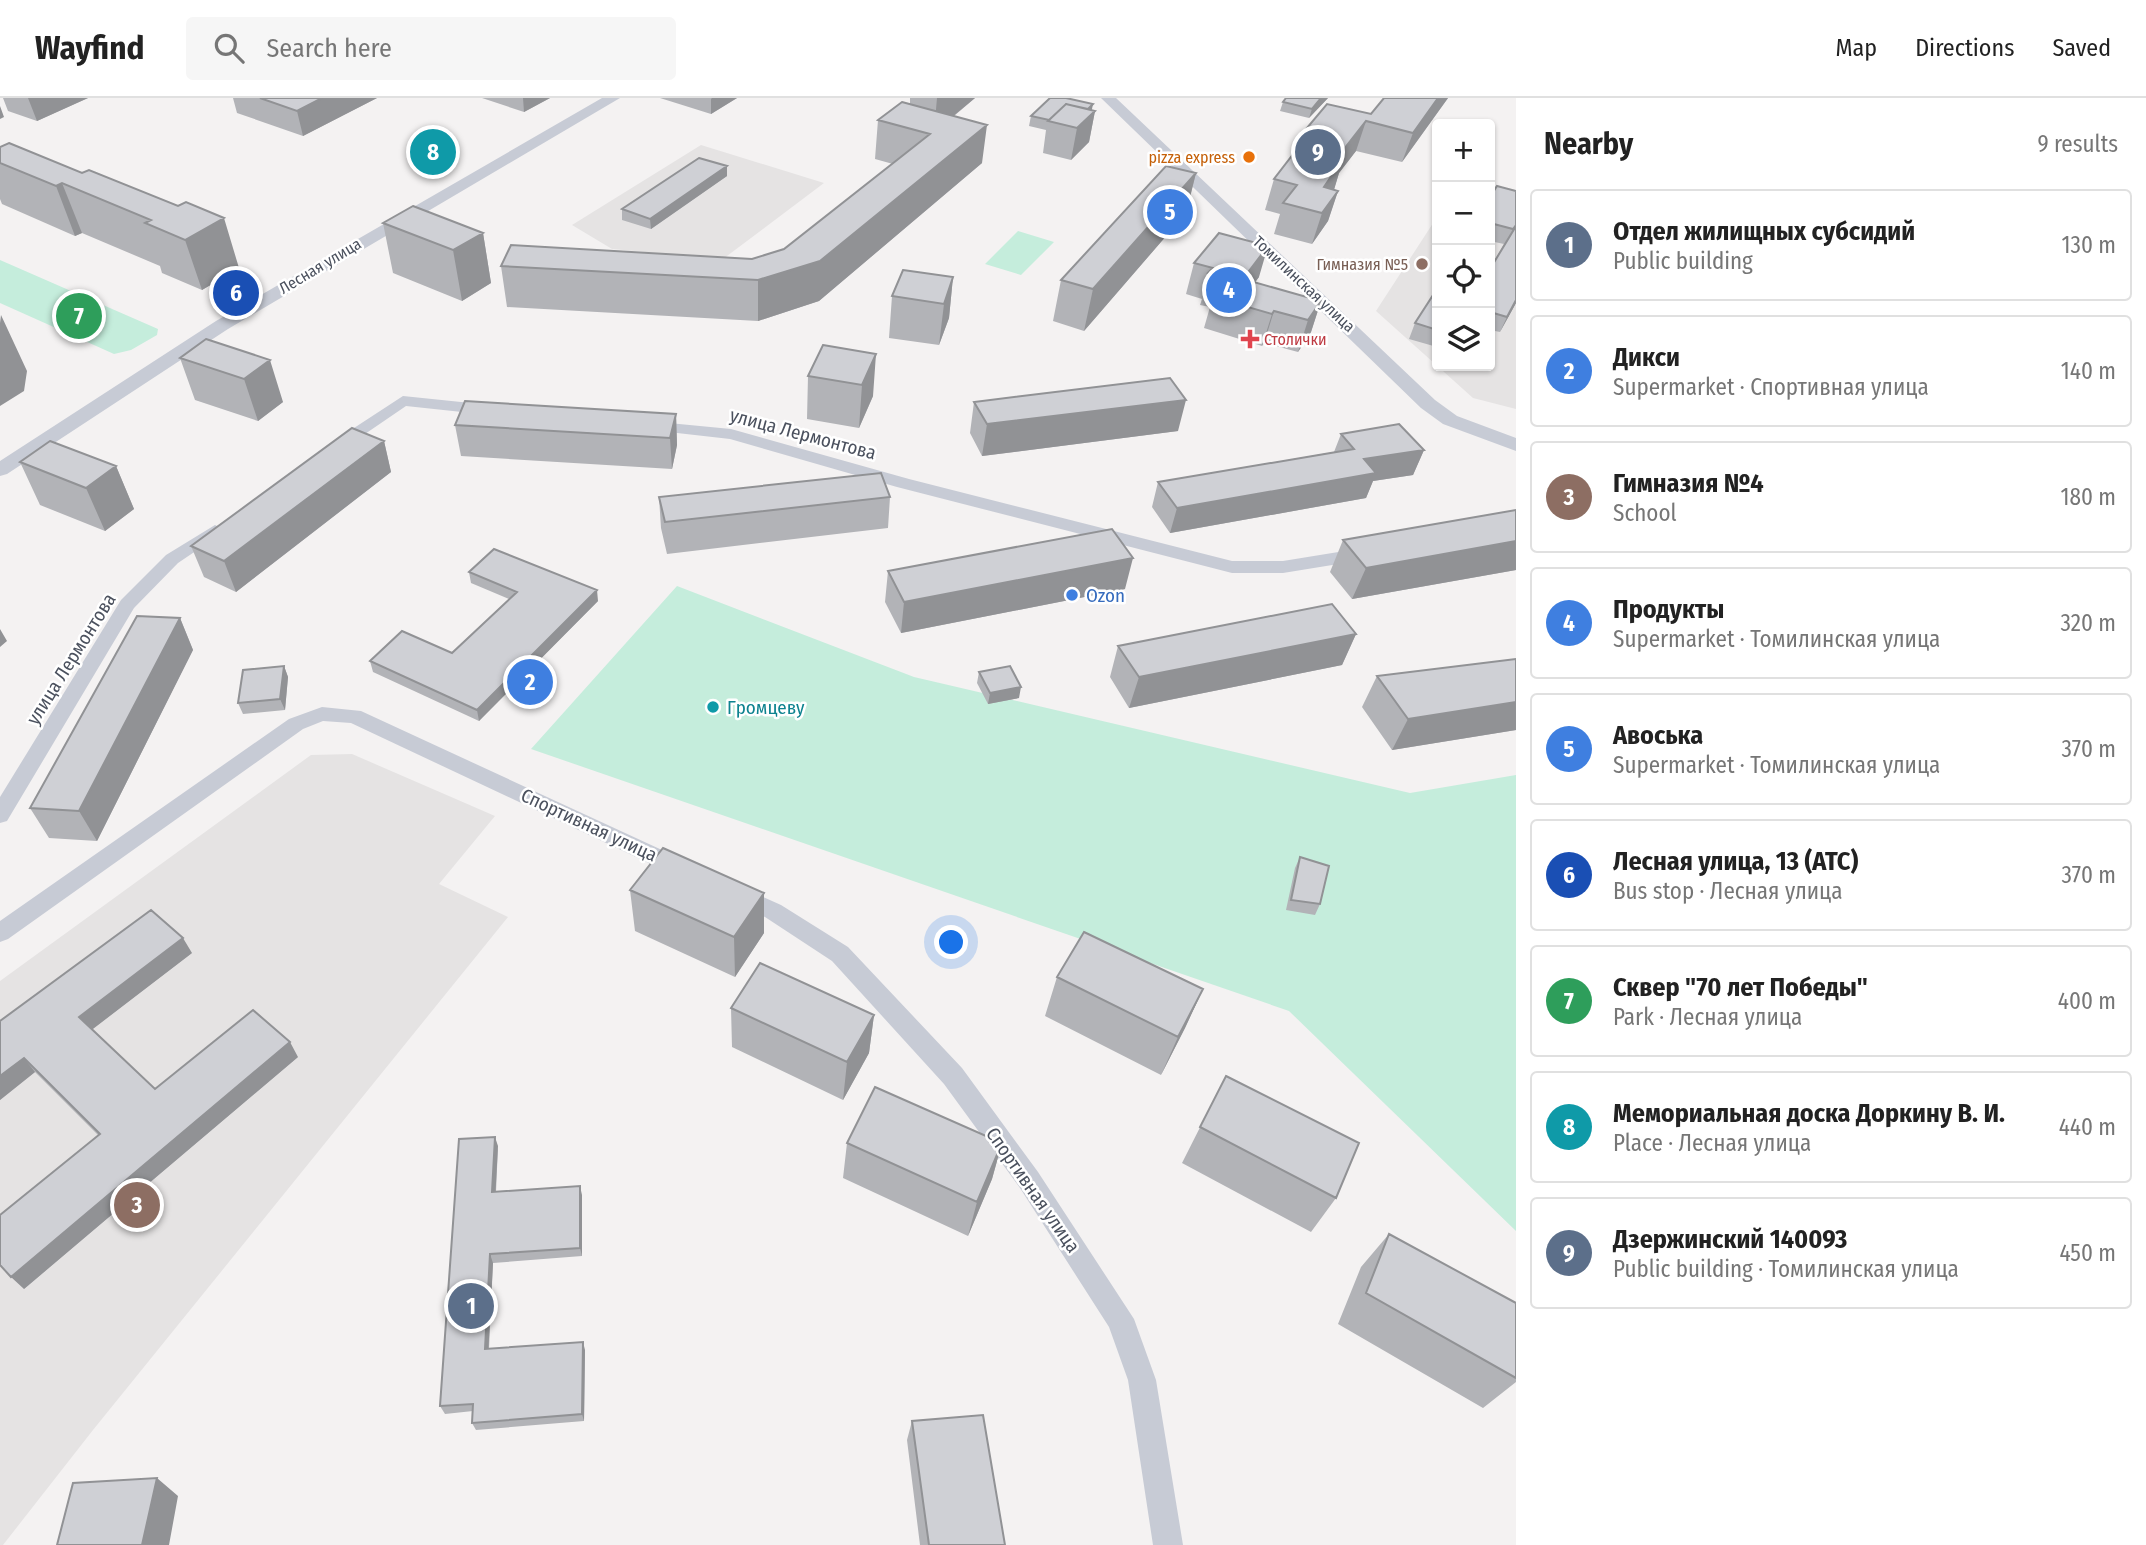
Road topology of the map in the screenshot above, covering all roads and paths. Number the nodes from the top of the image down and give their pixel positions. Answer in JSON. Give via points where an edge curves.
{"nodes":[{"id":1,"x":613,"y":98,"type":"edge"},
{"id":2,"x":1108,"y":98,"type":"edge"},
{"id":3,"x":512,"y":412,"type":"edge"},
{"id":4,"x":635,"y":425,"type":"edge"},
{"id":5,"x":1516,"y":445,"type":"edge"},
{"id":6,"x":322,"y":456,"type":"edge"},
{"id":7,"x":0,"y":470,"type":"edge"},
{"id":8,"x":230,"y":520,"type":"edge"},
{"id":9,"x":1379,"y":551,"type":"edge"},
{"id":10,"x":0,"y":815,"type":"edge"},
{"id":11,"x":699,"y":877,"type":"edge"},
{"id":12,"x":724,"y":888,"type":"edge"},
{"id":13,"x":0,"y":933,"type":"edge"},
{"id":14,"x":1168,"y":1545,"type":"edge"}],
"edges":[{"from":1,"to":7,"type":"street","name":"Лесная улица","via":[[222,325]]},
{"from":2,"to":5,"type":"street","name":"Томилинская улица","via":[[1428,404],[1450,420]]},
{"from":3,"to":6,"type":"street","via":[[403,401]]},
{"from":4,"to":9,"type":"street","name":"улица Лермонтова","via":[[731,434],[1232,567],[1283,567]]},
{"from":8,"to":10,"type":"street","name":"улица Лермонтова","via":[[172,559],[127,604]]},
{"from":11,"to":13,"type":"street","name":"Спортивная улица","via":[[354,716],[322,714],[296,724]]},
{"from":12,"to":14,"type":"street","name":"Спортивная улица","via":[[774,911],[840,954],[953,1076],[1029,1180],[1120,1319],[1142,1380]]}]}
